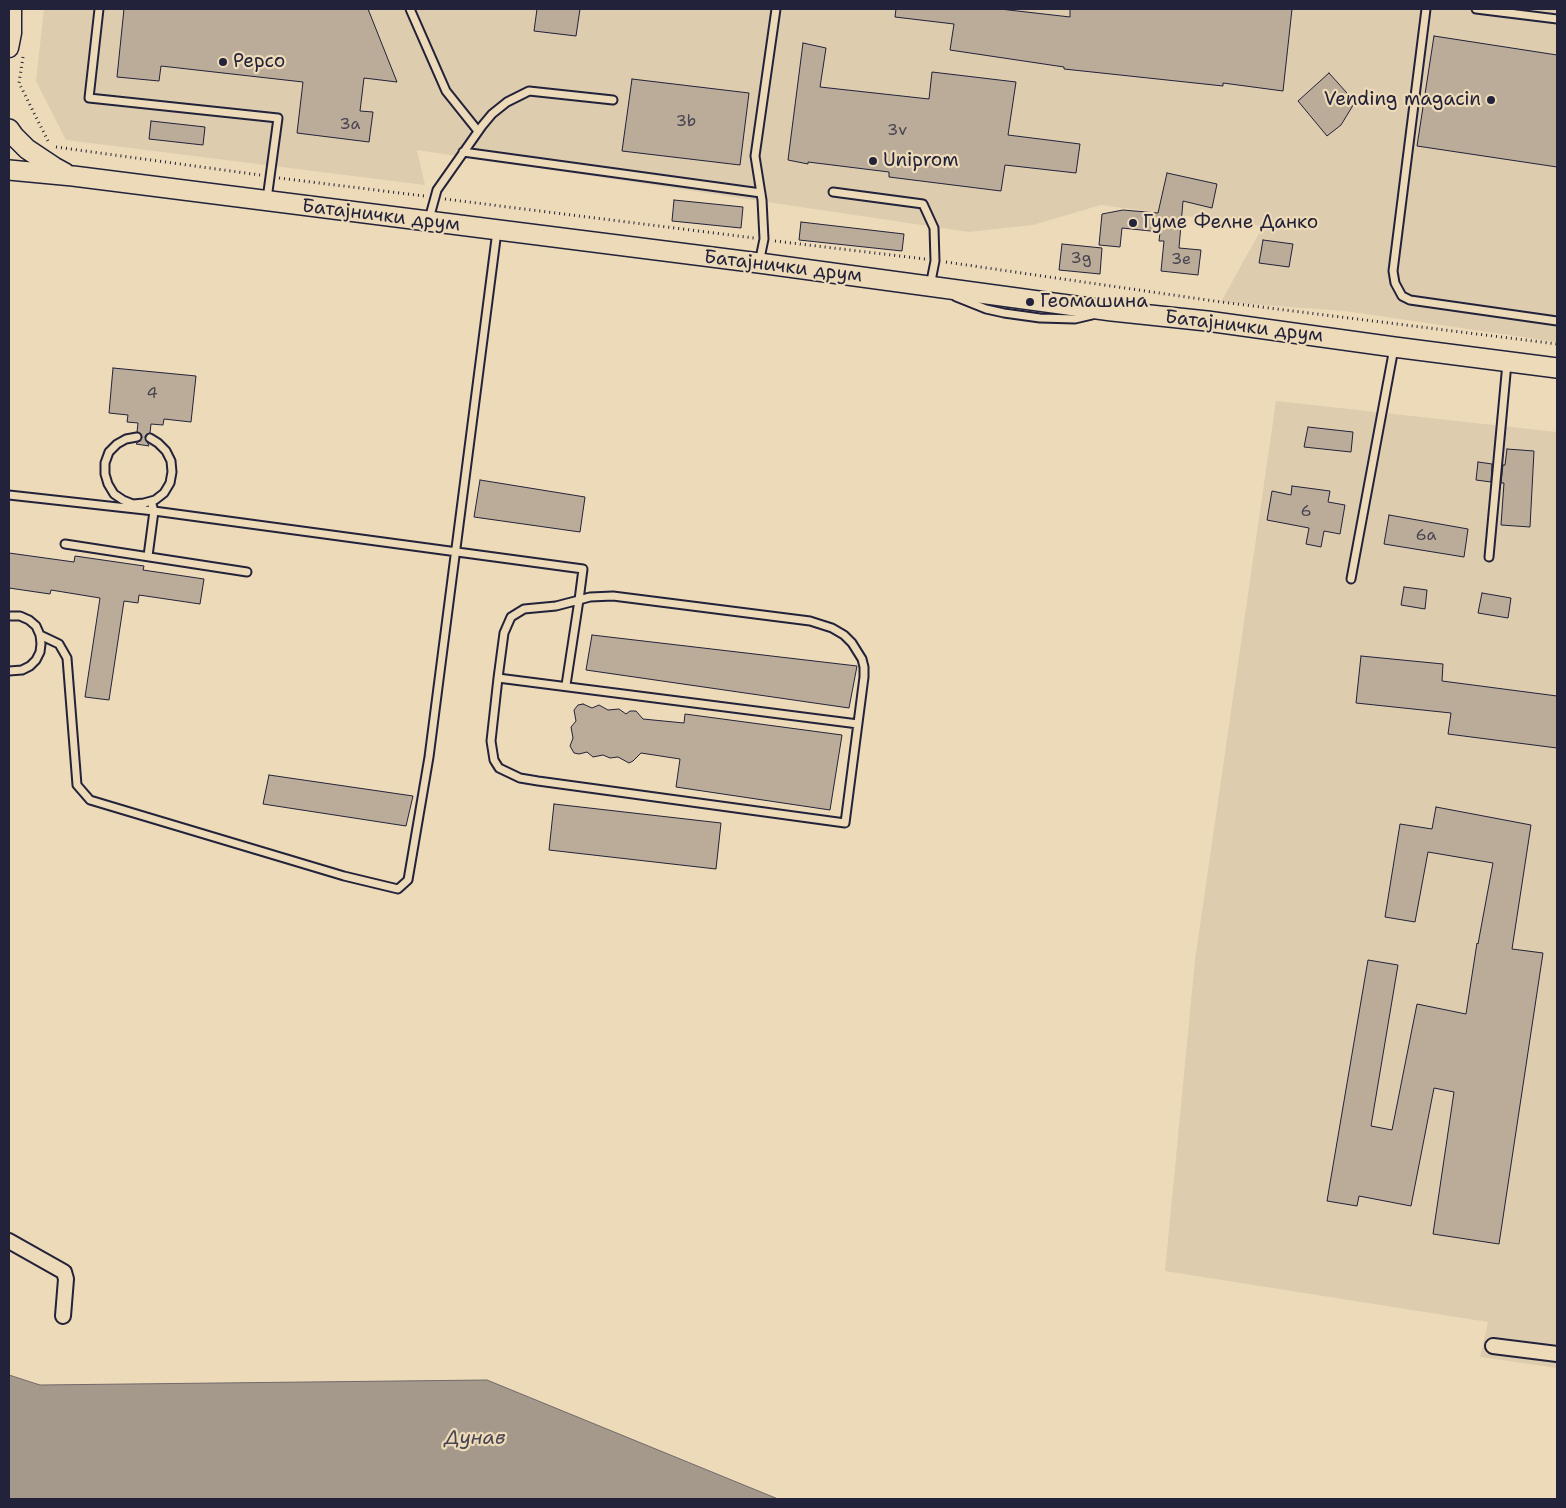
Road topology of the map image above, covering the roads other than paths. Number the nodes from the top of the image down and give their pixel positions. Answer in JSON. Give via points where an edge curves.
{"nodes":[{"id":1,"x":12,"y":9,"type":"edge"},
{"id":2,"x":99,"y":9,"type":"edge"},
{"id":3,"x":410,"y":9,"type":"edge"},
{"id":4,"x":776,"y":9,"type":"edge"},
{"id":5,"x":1426,"y":9,"type":"edge"},
{"id":6,"x":1476,"y":9,"type":"edge"},
{"id":7,"x":1557,"y":19,"type":"edge"},
{"id":8,"x":16,"y":52,"type":"edge"},
{"id":9,"x":612,"y":100,"type":"dead end"},
{"id":10,"x":9,"y":128,"type":"edge"},
{"id":11,"x":478,"y":131,"type":"junction"},
{"id":12,"x":463,"y":152,"type":"junction"},
{"id":13,"x":9,"y":170,"type":"edge"},
{"id":14,"x":73,"y":176,"type":"junction"},
{"id":15,"x":833,"y":192,"type":"dead end"},
{"id":16,"x":761,"y":193,"type":"junction"},
{"id":17,"x":267,"y":202,"type":"junction"},
{"id":18,"x":429,"y":222,"type":"junction"},
{"id":19,"x":497,"y":231,"type":"junction"},
{"id":20,"x":759,"y":263,"type":"junction"},
{"id":21,"x":933,"y":287,"type":"junction"},
{"id":22,"x":1557,"y":320,"type":"edge"},
{"id":23,"x":1394,"y":347,"type":"junction"},
{"id":24,"x":1507,"y":360,"type":"junction"},
{"id":25,"x":1557,"y":368,"type":"edge"},
{"id":26,"x":136,"y":437,"type":"dead end"},
{"id":27,"x":150,"y":438,"type":"dead end"},
{"id":28,"x":9,"y":495,"type":"edge"},
{"id":29,"x":151,"y":501,"type":"junction"},
{"id":30,"x":154,"y":511,"type":"junction"},
{"id":31,"x":65,"y":544,"type":"dead end"},
{"id":32,"x":455,"y":551,"type":"junction"},
{"id":33,"x":148,"y":556,"type":"junction"},
{"id":34,"x":1489,"y":557,"type":"dead end"},
{"id":35,"x":247,"y":572,"type":"dead end"},
{"id":36,"x":1351,"y":578,"type":"dead end"},
{"id":37,"x":579,"y":600,"type":"junction"},
{"id":38,"x":9,"y":616,"type":"edge"},
{"id":39,"x":40,"y":635,"type":"junction"},
{"id":40,"x":9,"y":671,"type":"edge"},
{"id":41,"x":498,"y":678,"type":"junction"},
{"id":42,"x":566,"y":686,"type":"junction"},
{"id":43,"x":858,"y":724,"type":"junction"},
{"id":44,"x":9,"y":1241,"type":"edge"},
{"id":45,"x":63,"y":1316,"type":"dead end"},
{"id":46,"x":1493,"y":1346,"type":"dead end"},
{"id":47,"x":1557,"y":1354,"type":"edge"}],
"edges":[{"from":1,"to":8,"type":"street"},
{"from":2,"to":17,"type":"lane","via":[[89,98],[278,118]]},
{"from":3,"to":11,"type":"lane","via":[[446,91]]},
{"from":4,"to":16,"type":"lane","via":[[755,156]]},
{"from":5,"to":22,"type":"lane","via":[[1393,271],[1395,283],[1402,296],[1410,300]]},
{"from":6,"to":7,"type":"lane"},
{"from":9,"to":11,"type":"lane","via":[[528,91],[507,102]]},
{"from":10,"to":14,"type":"main road","via":[[27,149]]},
{"from":11,"to":12,"type":"lane"},
{"from":12,"to":16,"type":"lane"},
{"from":12,"to":18,"type":"lane","via":[[436,190]]},
{"from":13,"to":14,"type":"main road","name":"Батајнички друм"},
{"from":14,"to":17,"type":"main road","name":"Батајнички друм"},
{"from":15,"to":21,"type":"lane","via":[[923,204],[934,228]]},
{"from":16,"to":20,"type":"lane","via":[[764,240]]},
{"from":17,"to":18,"type":"main road","name":"Батајнички друм"},
{"from":18,"to":19,"type":"main road","name":"Батајнички друм"},
{"from":19,"to":20,"type":"main road","name":"Батајнички друм"},
{"from":19,"to":32,"type":"lane"},
{"from":20,"to":21,"type":"main road","name":"Батајнички друм"},
{"from":21,"to":23,"type":"main road","name":"Батајнички друм"},
{"from":23,"to":24,"type":"main road","name":"Батајнички друм"},
{"from":23,"to":36,"type":"lane"},
{"from":24,"to":25,"type":"main road","name":"Батајнички друм"},
{"from":24,"to":34,"type":"lane"},
{"from":26,"to":29,"type":"lane","via":[[126,438],[109,452],[105,474],[114,494],[123,500],[133,504]]},
{"from":27,"to":29,"type":"lane","via":[[166,451],[172,472],[164,492]]},
{"from":28,"to":30,"type":"lane"},
{"from":29,"to":30,"type":"lane"},
{"from":30,"to":32,"type":"lane"},
{"from":30,"to":33,"type":"lane"},
{"from":31,"to":33,"type":"lane"},
{"from":32,"to":37,"type":"lane","via":[[583,569]]},
{"from":32,"to":39,"type":"lane","via":[[429,757],[408,880],[398,889],[344,876],[90,800],[76,785],[67,658],[59,644]]},
{"from":33,"to":35,"type":"lane"},
{"from":37,"to":41,"type":"lane","via":[[524,609],[511,617],[504,633]]},
{"from":37,"to":42,"type":"lane"},
{"from":37,"to":43,"type":"lane","via":[[613,596],[810,620],[832,628],[852,643],[862,659],[864,677]]},
{"from":38,"to":39,"type":"lane","via":[[29,620]]},
{"from":39,"to":40,"type":"lane","via":[[40,652],[36,660],[22,670]]},
{"from":41,"to":42,"type":"lane"},
{"from":41,"to":43,"type":"lane","via":[[492,752],[499,768],[509,774],[538,781],[845,823]]},
{"from":42,"to":43,"type":"lane"},
{"from":44,"to":45,"type":"street","via":[[64,1272]]},
{"from":46,"to":47,"type":"street"}]}
